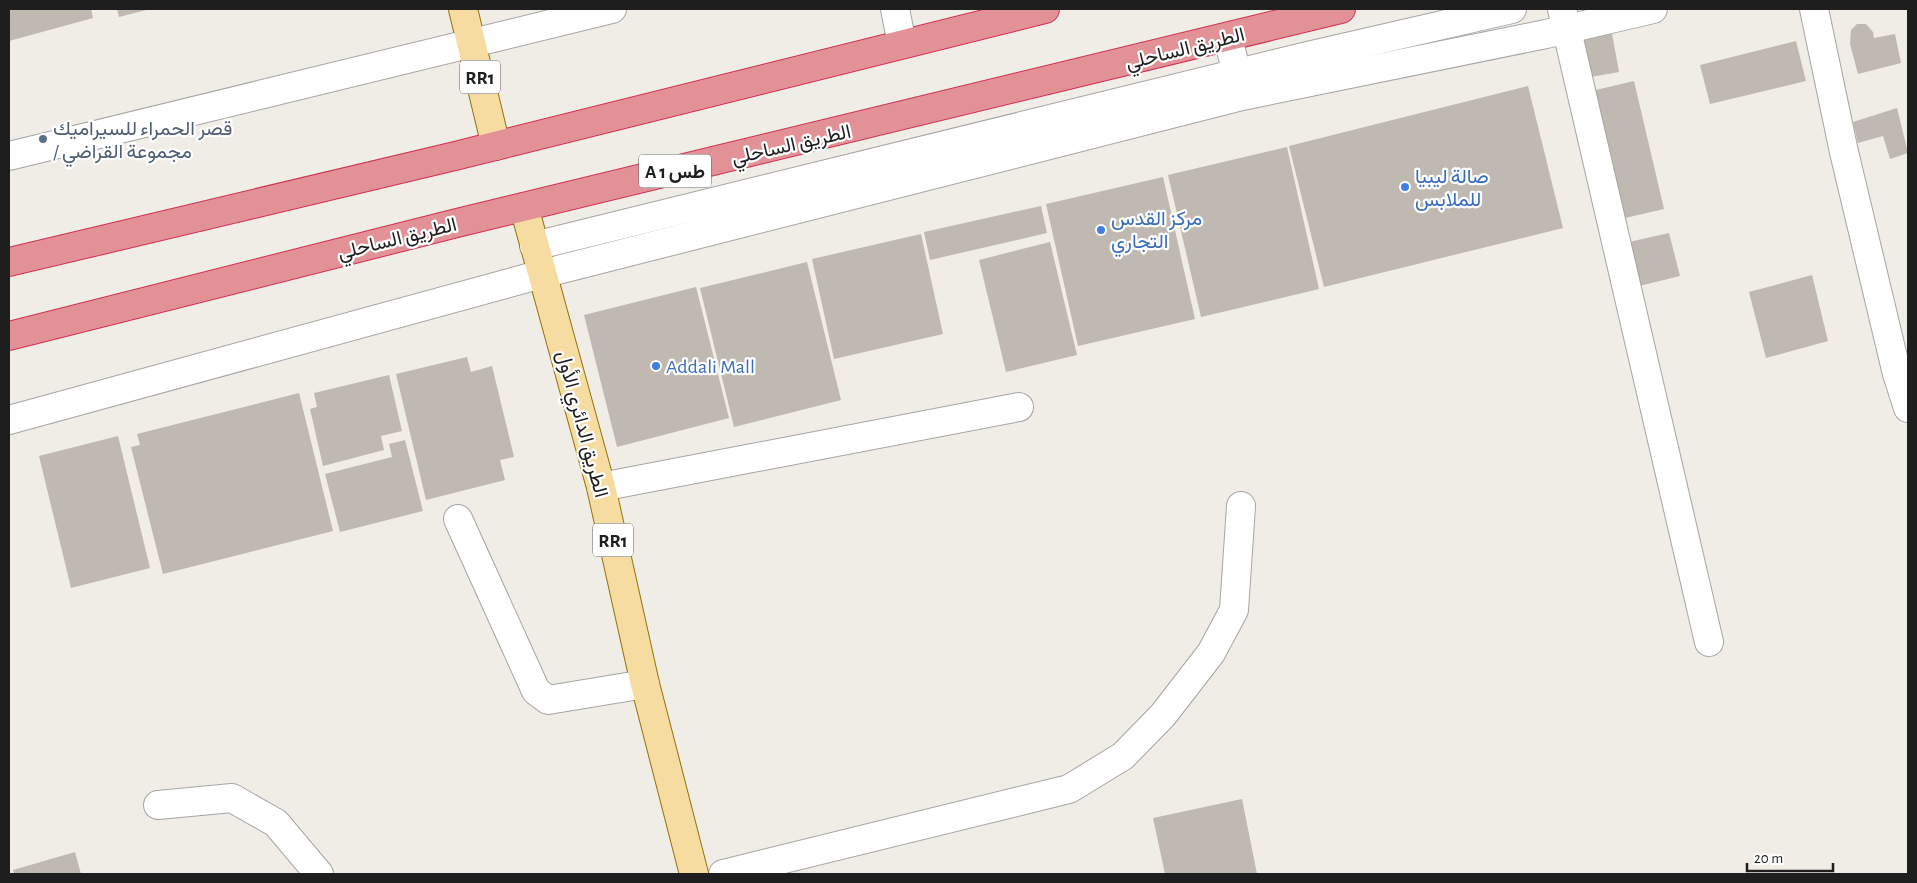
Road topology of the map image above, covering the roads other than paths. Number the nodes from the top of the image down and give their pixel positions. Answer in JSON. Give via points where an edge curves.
{"nodes":[{"id":1,"x":463,"y":9,"type":"edge"},
{"id":2,"x":612,"y":9,"type":"edge"},
{"id":3,"x":894,"y":9,"type":"edge"},
{"id":4,"x":1045,"y":9,"type":"edge"},
{"id":5,"x":1341,"y":9,"type":"edge"},
{"id":6,"x":1512,"y":9,"type":"edge"},
{"id":7,"x":1652,"y":9,"type":"edge"},
{"id":8,"x":1814,"y":9,"type":"edge"},
{"id":9,"x":1564,"y":18,"type":"edge"},
{"id":10,"x":1228,"y":37,"type":"junction"},
{"id":11,"x":472,"y":44,"type":"junction"},
{"id":12,"x":902,"y":44,"type":"junction"},
{"id":13,"x":1239,"y":85,"type":"junction"},
{"id":14,"x":496,"y":146,"type":"junction"},
{"id":15,"x":9,"y":156,"type":"edge"},
{"id":16,"x":524,"y":208,"type":"junction"},
{"id":17,"x":534,"y":246,"type":"junction"},
{"id":18,"x":9,"y":262,"type":"edge"},
{"id":19,"x":542,"y":274,"type":"junction"},
{"id":20,"x":9,"y":336,"type":"edge"},
{"id":21,"x":1018,"y":407,"type":"dead end"},
{"id":22,"x":1908,"y":408,"type":"edge"},
{"id":23,"x":9,"y":420,"type":"edge"},
{"id":24,"x":601,"y":487,"type":"junction"},
{"id":25,"x":1240,"y":506,"type":"dead end"},
{"id":26,"x":458,"y":519,"type":"dead end"},
{"id":27,"x":1709,"y":642,"type":"dead end"},
{"id":28,"x":646,"y":684,"type":"junction"},
{"id":29,"x":158,"y":805,"type":"dead end"},
{"id":30,"x":319,"y":874,"type":"edge"},
{"id":31,"x":694,"y":874,"type":"edge"},
{"id":32,"x":723,"y":874,"type":"edge"}],
"edges":[{"from":1,"to":11,"type":"main road","number":"RR1"},
{"from":2,"to":11,"type":"street"},
{"from":3,"to":12,"type":"street"},
{"from":4,"to":12,"type":"highway"},
{"from":5,"to":10,"type":"highway","name":"الطريق الساحلي","number":"A 1 طس"},
{"from":6,"to":13,"type":"street"},
{"from":7,"to":9,"type":"street"},
{"from":8,"to":22,"type":"street","via":[[1896,374]]},
{"from":9,"to":13,"type":"street"},
{"from":9,"to":27,"type":"street"},
{"from":10,"to":13,"type":"street"},
{"from":10,"to":16,"type":"highway","name":"الطريق الساحلي","number":"A 1 طس"},
{"from":11,"to":14,"type":"main road","number":"RR1"},
{"from":11,"to":15,"type":"street"},
{"from":12,"to":14,"type":"highway"},
{"from":13,"to":17,"type":"street"},
{"from":13,"to":19,"type":"street"},
{"from":14,"to":18,"type":"highway"},
{"from":16,"to":17,"type":"main road","name":"الطريق الدائري الأول","number":"RR1"},
{"from":16,"to":20,"type":"highway","name":"الطريق الساحلي","number":"A 1 طس"},
{"from":17,"to":19,"type":"main road","name":"الطريق الدائري الأول","number":"RR1"},
{"from":19,"to":23,"type":"street"},
{"from":19,"to":24,"type":"main road","name":"الطريق الدائري الأول","number":"RR1"},
{"from":21,"to":24,"type":"street"},
{"from":24,"to":28,"type":"main road","name":"الطريق الدائري الأول","number":"RR1"},
{"from":25,"to":32,"type":"street","via":[[1234,610],[1205,661],[1163,715],[1122,756],[1069,789]]},
{"from":26,"to":28,"type":"street","via":[[536,691],[548,700]]},
{"from":28,"to":31,"type":"main road","name":"الطريق الدائري الأول","number":"RR1"},
{"from":29,"to":30,"type":"street","via":[[232,798],[276,823]]}]}
